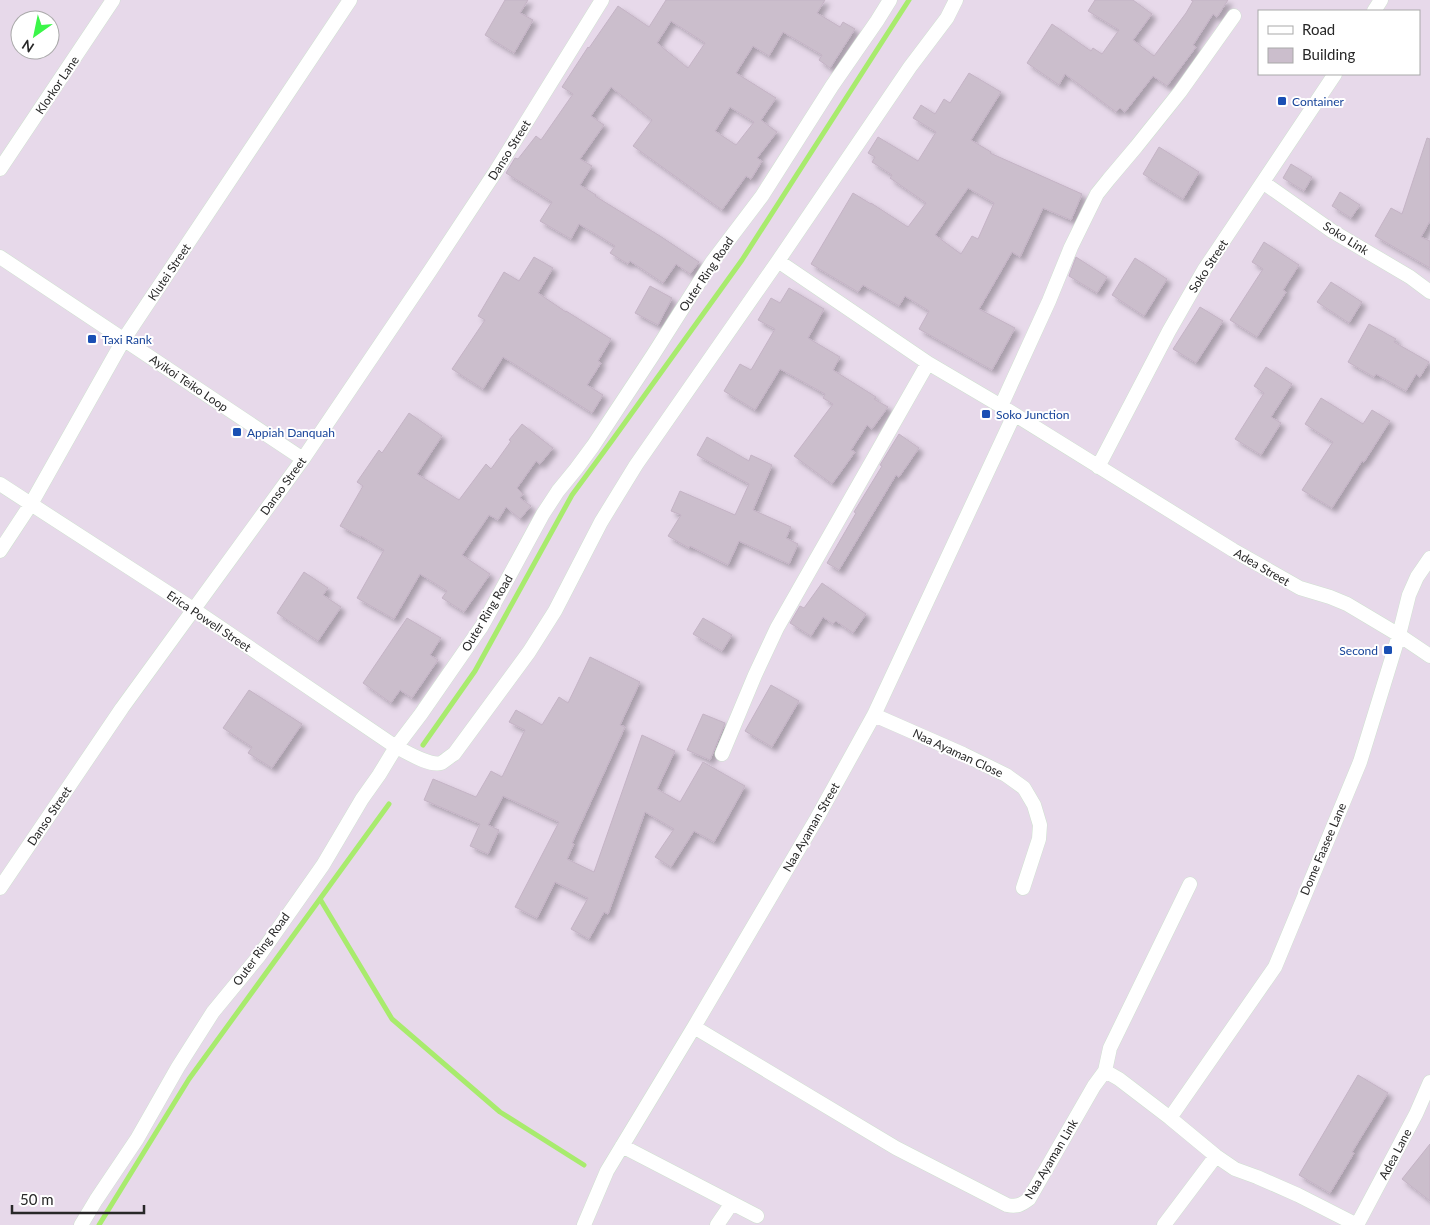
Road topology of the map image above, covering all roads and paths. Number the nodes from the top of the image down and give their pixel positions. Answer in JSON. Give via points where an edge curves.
{"nodes":[{"id":1,"x":113,"y":0,"type":"edge"},
{"id":2,"x":350,"y":0,"type":"edge"},
{"id":3,"x":602,"y":0,"type":"edge"},
{"id":4,"x":890,"y":0,"type":"edge"},
{"id":5,"x":956,"y":0,"type":"edge"},
{"id":6,"x":1234,"y":16,"type":"dead end"},
{"id":7,"x":1334,"y":75,"type":"edge"},
{"id":8,"x":0,"y":169,"type":"edge"},
{"id":9,"x":1264,"y":183,"type":"junction"},
{"id":10,"x":0,"y":257,"type":"edge"},
{"id":11,"x":778,"y":261,"type":"junction"},
{"id":12,"x":1430,"y":292,"type":"edge"},
{"id":13,"x":124,"y":339,"type":"junction"},
{"id":14,"x":928,"y":363,"type":"junction"},
{"id":15,"x":1000,"y":406,"type":"junction"},
{"id":16,"x":1014,"y":415,"type":"junction"},
{"id":17,"x":303,"y":459,"type":"junction"},
{"id":18,"x":1098,"y":467,"type":"junction"},
{"id":19,"x":0,"y":484,"type":"edge"},
{"id":20,"x":31,"y":504,"type":"junction"},
{"id":21,"x":0,"y":551,"type":"edge"},
{"id":22,"x":1430,"y":558,"type":"edge"},
{"id":23,"x":193,"y":609,"type":"junction"},
{"id":24,"x":1399,"y":635,"type":"junction"},
{"id":25,"x":1430,"y":656,"type":"edge"},
{"id":26,"x":874,"y":715,"type":"junction"},
{"id":27,"x":396,"y":747,"type":"junction"},
{"id":28,"x":722,"y":754,"type":"dead end"},
{"id":29,"x":1190,"y":884,"type":"dead end"},
{"id":30,"x":0,"y":888,"type":"edge"},
{"id":31,"x":1023,"y":888,"type":"dead end"},
{"id":32,"x":694,"y":1027,"type":"junction"},
{"id":33,"x":1105,"y":1071,"type":"junction"},
{"id":34,"x":1430,"y":1082,"type":"edge"},
{"id":35,"x":1170,"y":1118,"type":"junction"},
{"id":36,"x":622,"y":1146,"type":"junction"},
{"id":37,"x":1216,"y":1156,"type":"junction"},
{"id":38,"x":732,"y":1203,"type":"junction"},
{"id":39,"x":757,"y":1216,"type":"dead end"},
{"id":40,"x":82,"y":1225,"type":"edge"},
{"id":41,"x":584,"y":1225,"type":"edge"},
{"id":42,"x":717,"y":1225,"type":"edge"},
{"id":43,"x":1164,"y":1225,"type":"edge"},
{"id":44,"x":1357,"y":1225,"type":"edge"}],
"edges":[{"from":1,"to":8,"type":"street","name":"Klorkor Lane"},
{"from":2,"to":13,"type":"street","name":"Klutei Street"},
{"from":3,"to":17,"type":"street","name":"Danso Street","via":[[496,171]]},
{"from":4,"to":27,"type":"street","name":"Outer Ring Road","via":[[762,196],[712,262],[593,446],[558,491],[482,626]]},
{"from":5,"to":11,"type":"street","name":"Erica Powell Street","via":[[947,18]]},
{"from":6,"to":15,"type":"street","via":[[1180,92],[1098,194]]},
{"from":7,"to":9,"type":"street","name":"Soko Street"},
{"from":9,"to":12,"type":"street","name":"Soko Link","via":[[1332,231]]},
{"from":9,"to":18,"type":"street","name":"Soko Street","via":[[1186,300]]},
{"from":10,"to":13,"type":"street","name":"Ayikoi Teiko Loop"},
{"from":11,"to":14,"type":"street","name":"Adea Street"},
{"from":11,"to":27,"type":"street","name":"Erica Powell Street","via":[[636,465],[529,652],[454,754],[441,763],[431,763]]},
{"from":13,"to":17,"type":"street","name":"Ayikoi Teiko Loop"},
{"from":13,"to":20,"type":"street","name":"Klutei Street"},
{"from":14,"to":15,"type":"street","name":"Adea Street"},
{"from":14,"to":28,"type":"street","via":[[777,628]]},
{"from":15,"to":16,"type":"street","name":"Adea Street"},
{"from":16,"to":18,"type":"street","name":"Adea Street"},
{"from":16,"to":26,"type":"street","name":"Naa Ayaman Street"},
{"from":17,"to":23,"type":"street","name":"Danso Street"},
{"from":18,"to":24,"type":"street","name":"Adea Street","via":[[1283,580],[1347,604]]},
{"from":19,"to":20,"type":"street","name":"Erica Powell Street"},
{"from":20,"to":21,"type":"street","name":"Klutei Street"},
{"from":20,"to":23,"type":"street","name":"Erica Powell Street"},
{"from":22,"to":24,"type":"street","name":"Dome Faasee Lane","via":[[1409,596]]},
{"from":23,"to":27,"type":"street","name":"Erica Powell Street"},
{"from":23,"to":30,"type":"street","name":"Danso Street"},
{"from":24,"to":25,"type":"street","name":"Adea Street"},
{"from":24,"to":35,"type":"street","name":"Dome Faasee Lane","via":[[1360,762],[1275,967]]},
{"from":26,"to":31,"type":"street","name":"Naa Ayaman Close","via":[[963,754],[1006,775],[1024,788],[1040,825],[1039,839]]},
{"from":26,"to":32,"type":"street","name":"Naa Ayaman Street"},
{"from":27,"to":40,"type":"street","name":"Outer Ring Road","via":[[323,865],[259,956],[208,1020]]},
{"from":29,"to":33,"type":"street","via":[[1110,1048]]},
{"from":32,"to":33,"type":"street","name":"Naa Ayaman Link","via":[[896,1148],[1016,1207],[1029,1199]]},
{"from":32,"to":36,"type":"street","name":"Naa Ayaman Street"},
{"from":33,"to":35,"type":"street"},
{"from":34,"to":44,"type":"street","name":"Adea Lane"},
{"from":35,"to":37,"type":"street"},
{"from":36,"to":38,"type":"street"},
{"from":36,"to":41,"type":"street","name":"Naa Ayaman Street"},
{"from":37,"to":43,"type":"street"},
{"from":37,"to":44,"type":"street","via":[[1235,1169],[1298,1195]]},
{"from":38,"to":39,"type":"street"},
{"from":38,"to":42,"type":"street"}]}
